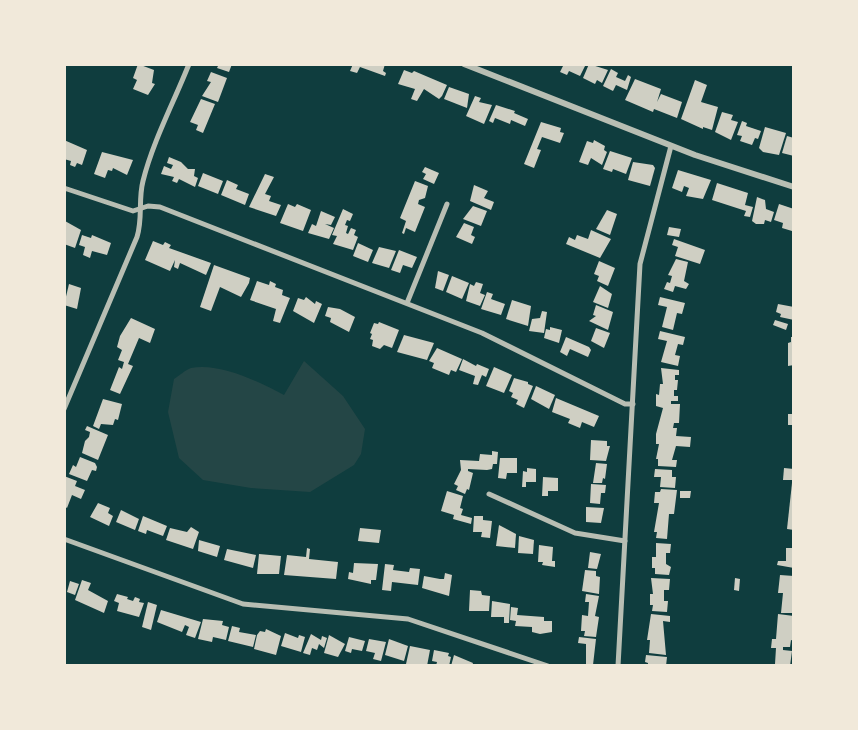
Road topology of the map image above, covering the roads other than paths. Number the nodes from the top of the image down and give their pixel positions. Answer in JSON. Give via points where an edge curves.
{"nodes":[{"id":1,"x":189,"y":64,"type":"edge"},
{"id":2,"x":464,"y":64,"type":"edge"},
{"id":3,"x":671,"y":146,"type":"junction"},
{"id":4,"x":794,"y":187,"type":"edge"},
{"id":5,"x":64,"y":188,"type":"edge"},
{"id":6,"x":447,"y":204,"type":"dead end"},
{"id":7,"x":140,"y":209,"type":"junction"},
{"id":8,"x":407,"y":303,"type":"junction"},
{"id":9,"x":633,"y":404,"type":"junction"},
{"id":10,"x":64,"y":409,"type":"edge"},
{"id":11,"x":489,"y":494,"type":"dead end"},
{"id":12,"x":64,"y":539,"type":"edge"},
{"id":13,"x":625,"y":541,"type":"junction"},
{"id":14,"x":548,"y":666,"type":"edge"},
{"id":15,"x":618,"y":666,"type":"edge"}],
"edges":[{"from":1,"to":7,"type":"street","via":[[143,178]]},
{"from":2,"to":3,"type":"street"},
{"from":3,"to":4,"type":"street"},
{"from":3,"to":9,"type":"street","via":[[642,251]]},
{"from":5,"to":7,"type":"street","via":[[119,208]]},
{"from":6,"to":8,"type":"street"},
{"from":7,"to":8,"type":"street","via":[[160,207]]},
{"from":7,"to":10,"type":"street","via":[[137,237]]},
{"from":8,"to":9,"type":"street"},
{"from":9,"to":13,"type":"street"},
{"from":11,"to":13,"type":"street","via":[[575,533]]},
{"from":12,"to":14,"type":"street","via":[[243,604],[408,619]]},
{"from":13,"to":15,"type":"street"}]}
